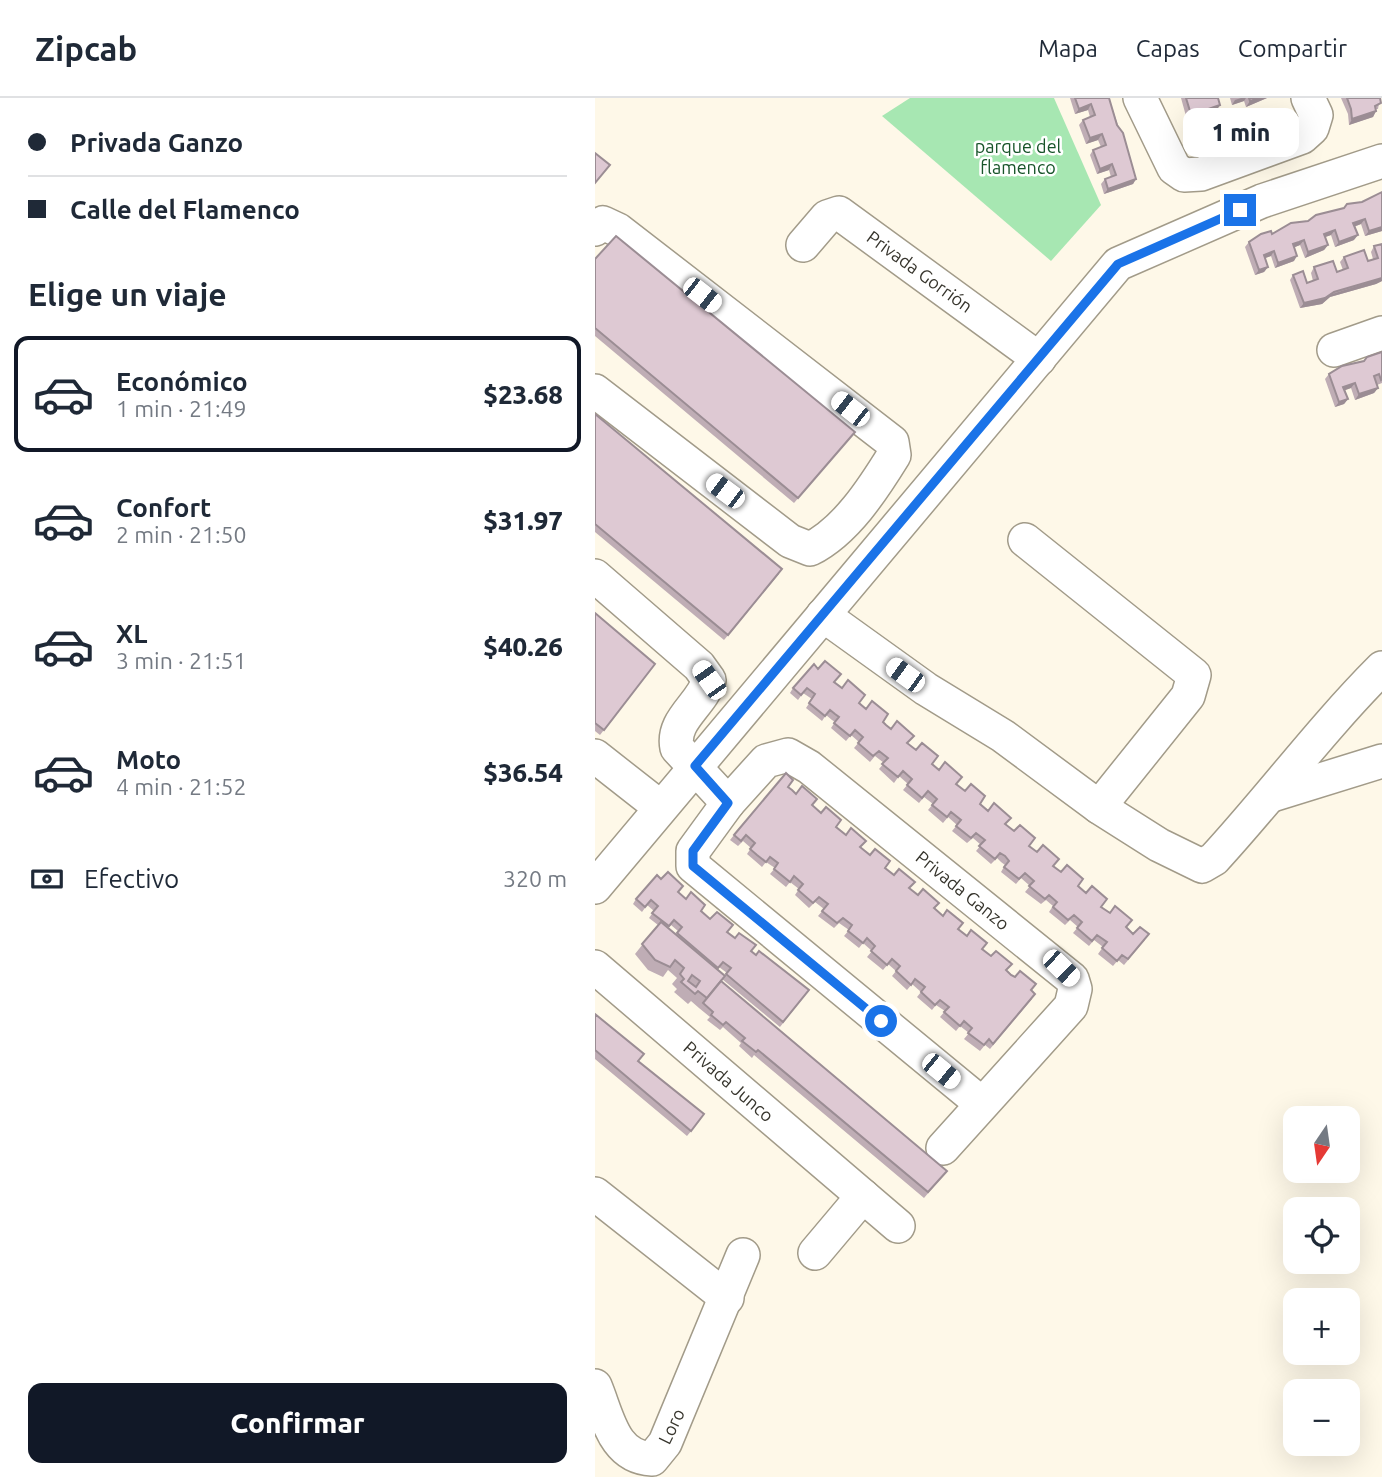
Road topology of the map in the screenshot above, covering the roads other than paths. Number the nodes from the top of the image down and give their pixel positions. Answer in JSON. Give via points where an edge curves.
{"nodes":[{"id":1,"x":1140,"y":98,"type":"edge"},
{"id":2,"x":1310,"y":113,"type":"edge"},
{"id":3,"x":1248,"y":158,"type":"junction"},
{"id":4,"x":1382,"y":161,"type":"edge"},
{"id":5,"x":1262,"y":201,"type":"junction"},
{"id":6,"x":599,"y":226,"type":"edge"},
{"id":7,"x":803,"y":245,"type":"dead end"},
{"id":8,"x":1382,"y":333,"type":"edge"},
{"id":9,"x":1334,"y":350,"type":"dead end"},
{"id":10,"x":1039,"y":359,"type":"junction"},
{"id":11,"x":595,"y":391,"type":"edge"},
{"id":12,"x":855,"y":510,"type":"junction"},
{"id":13,"x":890,"y":537,"type":"junction"},
{"id":14,"x":1025,"y":540,"type":"dead end"},
{"id":15,"x":595,"y":576,"type":"edge"},
{"id":16,"x":823,"y":615,"type":"junction"},
{"id":17,"x":1382,"y":668,"type":"edge"},
{"id":18,"x":595,"y":755,"type":"edge"},
{"id":19,"x":1382,"y":761,"type":"edge"},
{"id":20,"x":695,"y":766,"type":"junction"},
{"id":21,"x":1272,"y":795,"type":"junction"},
{"id":22,"x":728,"y":803,"type":"junction"},
{"id":23,"x":660,"y":807,"type":"junction"},
{"id":24,"x":1099,"y":807,"type":"junction"},
{"id":25,"x":595,"y":887,"type":"edge"},
{"id":26,"x":595,"y":967,"type":"edge"},
{"id":27,"x":982,"y":1104,"type":"junction"},
{"id":28,"x":943,"y":1148,"type":"dead end"},
{"id":29,"x":863,"y":1196,"type":"junction"},
{"id":30,"x":596,"y":1197,"type":"edge"},
{"id":31,"x":898,"y":1226,"type":"dead end"},
{"id":32,"x":815,"y":1253,"type":"dead end"},
{"id":33,"x":743,"y":1255,"type":"dead end"},
{"id":34,"x":727,"y":1298,"type":"junction"},
{"id":35,"x":595,"y":1386,"type":"edge"}],
"edges":[{"from":1,"to":3,"type":"street","via":[[1174,168],[1184,175]]},
{"from":2,"to":3,"type":"street","via":[[1302,137]]},
{"from":3,"to":5,"type":"street"},
{"from":4,"to":5,"type":"street"},
{"from":5,"to":10,"type":"street","via":[[1118,264]]},
{"from":6,"to":12,"type":"street","via":[[618,230],[892,442],[894,456]]},
{"from":7,"to":10,"type":"street","name":"Privada Gorrión","via":[[827,217],[839,213]]},
{"from":8,"to":9,"type":"street"},
{"from":10,"to":13,"type":"street"},
{"from":11,"to":12,"type":"street","via":[[790,541],[810,549]]},
{"from":12,"to":13,"type":"street"},
{"from":13,"to":16,"type":"street"},
{"from":14,"to":24,"type":"street","via":[[1193,675],[1188,696]]},
{"from":15,"to":20,"type":"street","via":[[699,666],[709,680],[705,694],[674,737],[677,748]]},
{"from":16,"to":20,"type":"street"},
{"from":16,"to":24,"type":"street"},
{"from":17,"to":21,"type":"street"},
{"from":18,"to":23,"type":"street"},
{"from":19,"to":21,"type":"street"},
{"from":20,"to":22,"type":"street"},
{"from":20,"to":23,"type":"street"},
{"from":21,"to":24,"type":"street","via":[[1214,859],[1202,866]]},
{"from":22,"to":27,"type":"street","name":"Privada Ganzo","via":[[693,851],[698,872]]},
{"from":22,"to":27,"type":"street","name":"Privada Ganzo","via":[[766,761],[788,755],[800,760],[1072,979],[1071,1006]]},
{"from":23,"to":25,"type":"street"},
{"from":26,"to":29,"type":"street","name":"Privada Junco"},
{"from":27,"to":28,"type":"street","name":"Privada Ganzo"},
{"from":29,"to":31,"type":"street","name":"Privada Junco"},
{"from":29,"to":32,"type":"street"},
{"from":30,"to":34,"type":"street"},
{"from":33,"to":34,"type":"street","name":"Loro"},
{"from":34,"to":35,"type":"street","name":"Loro","via":[[665,1444],[652,1459],[636,1458],[621,1447]]}]}
